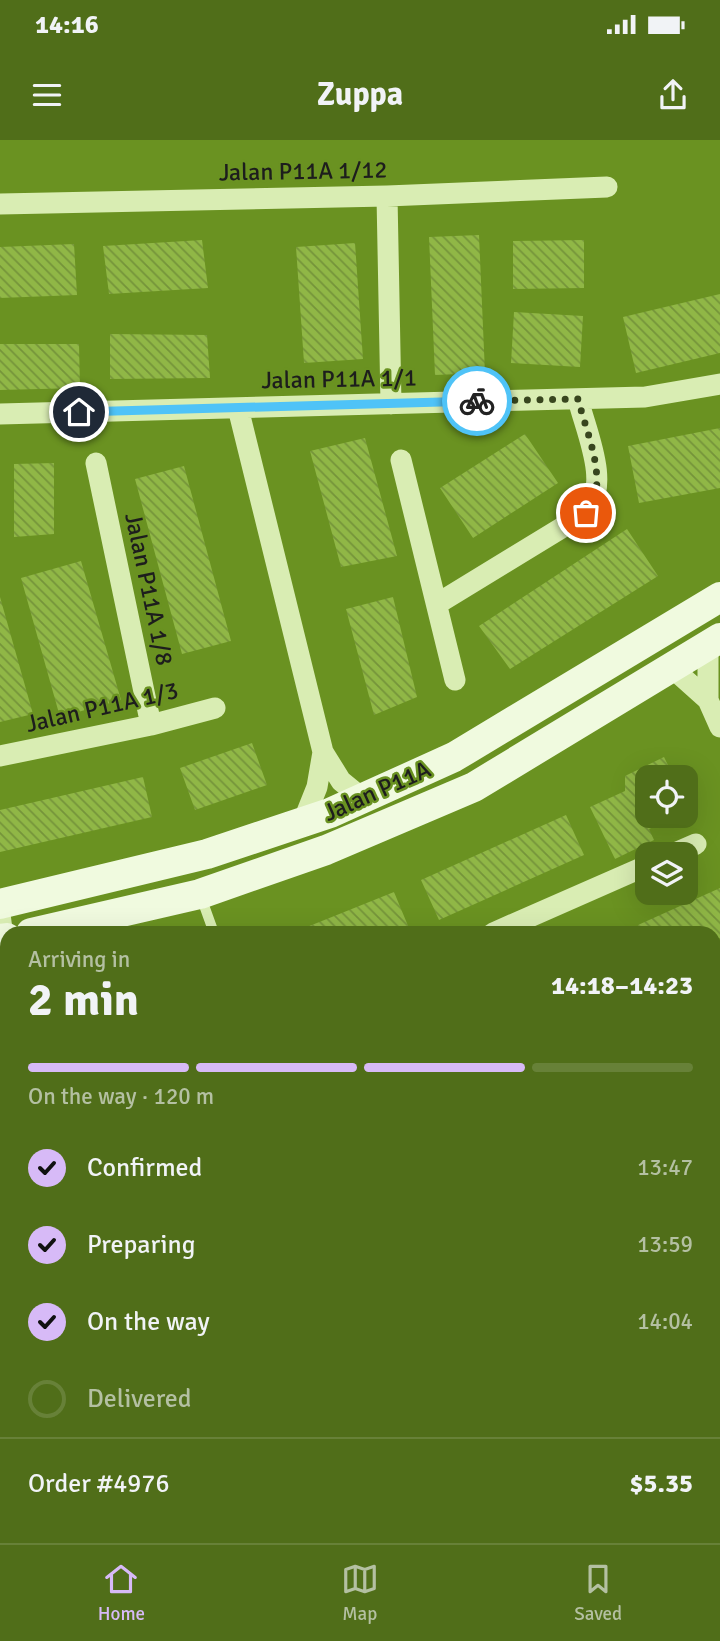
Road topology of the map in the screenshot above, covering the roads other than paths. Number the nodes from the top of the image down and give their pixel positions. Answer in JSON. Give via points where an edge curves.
{"nodes":[{"id":1,"x":607,"y":187,"type":"dead end"},
{"id":2,"x":387,"y":196,"type":"junction"},
{"id":3,"x":0,"y":204,"type":"edge"},
{"id":4,"x":720,"y":384,"type":"edge"},
{"id":5,"x":578,"y":399,"type":"junction"},
{"id":6,"x":391,"y":404,"type":"junction"},
{"id":7,"x":237,"y":408,"type":"junction"},
{"id":8,"x":0,"y":414,"type":"edge"},
{"id":9,"x":401,"y":460,"type":"dead end"},
{"id":10,"x":96,"y":463,"type":"dead end"},
{"id":11,"x":720,"y":597,"type":"edge"},
{"id":12,"x":437,"y":604,"type":"junction"},
{"id":13,"x":714,"y":641,"type":"edge"},
{"id":14,"x":670,"y":666,"type":"junction"},
{"id":15,"x":455,"y":680,"type":"dead end"},
{"id":16,"x":708,"y":700,"type":"junction"},
{"id":17,"x":215,"y":708,"type":"dead end"},
{"id":18,"x":151,"y":725,"type":"junction"},
{"id":19,"x":720,"y":727,"type":"edge"},
{"id":20,"x":323,"y":752,"type":"junction"},
{"id":21,"x":0,"y":756,"type":"edge"},
{"id":22,"x":363,"y":799,"type":"junction"},
{"id":23,"x":303,"y":822,"type":"junction"},
{"id":24,"x":635,"y":871,"type":"edge"},
{"id":25,"x":200,"y":894,"type":"junction"},
{"id":26,"x":30,"y":898,"type":"junction"},
{"id":27,"x":0,"y":904,"type":"edge"},
{"id":28,"x":18,"y":926,"type":"edge"},
{"id":29,"x":45,"y":926,"type":"edge"},
{"id":30,"x":211,"y":926,"type":"edge"},
{"id":31,"x":509,"y":926,"type":"edge"}],
"edges":[{"from":1,"to":2,"type":"street","name":"Jalan P11A 1/12"},
{"from":2,"to":3,"type":"street","name":"Jalan P11A 1/12"},
{"from":2,"to":6,"type":"street"},
{"from":4,"to":5,"type":"street","name":"Jalan P11A 1/1","via":[[645,397]]},
{"from":5,"to":6,"type":"street","name":"Jalan P11A 1/1"},
{"from":5,"to":12,"type":"street","via":[[598,484],[596,502],[586,513]]},
{"from":6,"to":7,"type":"street","name":"Jalan P11A 1/1"},
{"from":7,"to":8,"type":"street","name":"Jalan P11A 1/1"},
{"from":7,"to":20,"type":"street"},
{"from":9,"to":12,"type":"street"},
{"from":10,"to":18,"type":"street","name":"Jalan P11A 1/8"},
{"from":11,"to":22,"type":"street","name":"Jalan P11A","via":[[454,757]]},
{"from":12,"to":15,"type":"street"},
{"from":13,"to":14,"type":"street","name":"Jalan P11A"},
{"from":13,"to":16,"type":"street"},
{"from":14,"to":16,"type":"street"},
{"from":14,"to":25,"type":"street","name":"Jalan P11A","via":[[474,787],[326,850]]},
{"from":16,"to":19,"type":"street"},
{"from":17,"to":18,"type":"street","name":"Jalan P11A 1/3"},
{"from":18,"to":21,"type":"street","name":"Jalan P11A 1/3"},
{"from":20,"to":22,"type":"street","via":[[341,781]]},
{"from":20,"to":23,"type":"street","via":[[317,787]]},
{"from":22,"to":23,"type":"street","name":"Jalan P11A"},
{"from":23,"to":26,"type":"street","name":"Jalan P11A","via":[[207,854]]},
{"from":24,"to":31,"type":"street"},
{"from":25,"to":29,"type":"street","name":"Jalan P11A"},
{"from":25,"to":30,"type":"lane"},
{"from":26,"to":27,"type":"street","name":"Jalan P11A"},
{"from":26,"to":28,"type":"street"}]}
